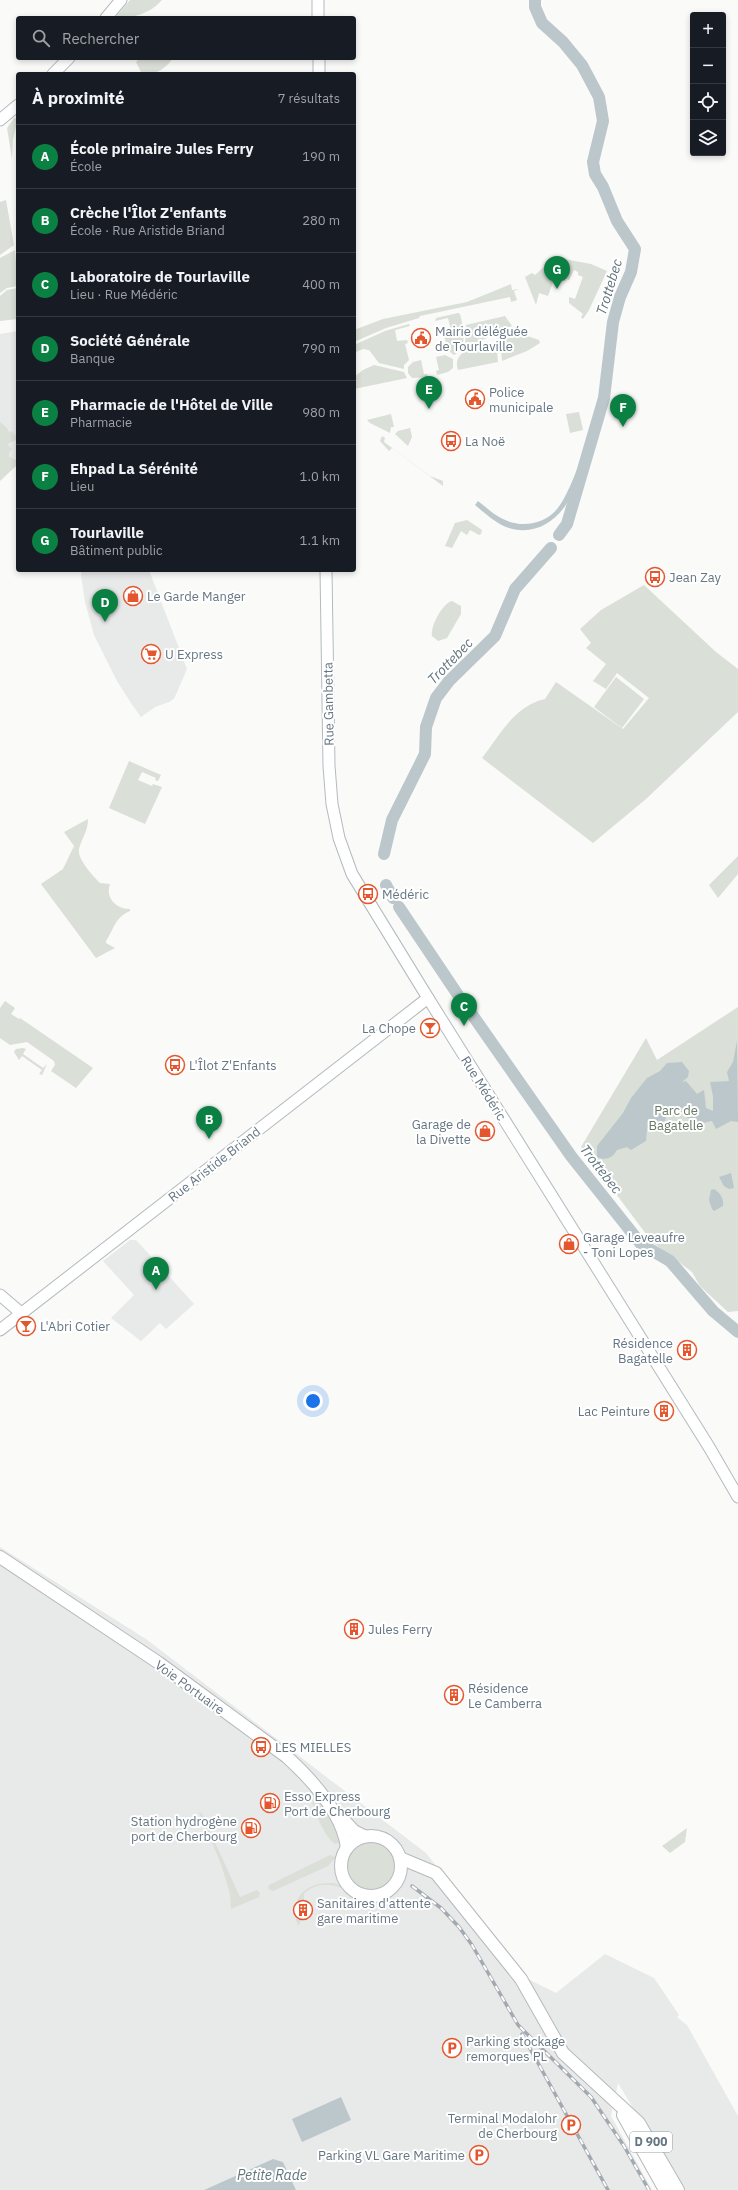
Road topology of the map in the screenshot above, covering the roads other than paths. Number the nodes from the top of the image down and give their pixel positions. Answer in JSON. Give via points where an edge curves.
{"nodes":[{"id":1,"x":121,"y":0,"type":"edge"},
{"id":2,"x":318,"y":0,"type":"edge"},
{"id":3,"x":108,"y":16,"type":"edge"},
{"id":4,"x":318,"y":16,"type":"edge"},
{"id":5,"x":67,"y":60,"type":"edge"},
{"id":6,"x":319,"y":60,"type":"edge"},
{"id":7,"x":55,"y":72,"type":"edge"},
{"id":8,"x":319,"y":72,"type":"edge"},
{"id":9,"x":16,"y":107,"type":"edge"},
{"id":10,"x":0,"y":120,"type":"edge"},
{"id":11,"x":326,"y":572,"type":"edge"},
{"id":12,"x":338,"y":838,"type":"joint"},
{"id":13,"x":428,"y":998,"type":"junction"},
{"id":14,"x":0,"y":1295,"type":"edge"},
{"id":15,"x":21,"y":1313,"type":"junction"},
{"id":16,"x":0,"y":1330,"type":"edge"},
{"id":17,"x":738,"y":1497,"type":"edge"},
{"id":18,"x":0,"y":1557,"type":"edge"},
{"id":19,"x":322,"y":1793,"type":"junction"},
{"id":20,"x":364,"y":1836,"type":"junction"},
{"id":21,"x":347,"y":1848,"type":"junction"},
{"id":22,"x":400,"y":1858,"type":"junction"},
{"id":23,"x":427,"y":1869,"type":"junction"},
{"id":24,"x":400,"y":1874,"type":"junction"},
{"id":25,"x":615,"y":2102,"type":"junction"},
{"id":26,"x":665,"y":2190,"type":"edge"},
{"id":27,"x":678,"y":2190,"type":"edge"}],
"edges":[{"from":1,"to":3,"type":"main road"},
{"from":2,"to":4,"type":"main road"},
{"from":5,"to":7,"type":"main road"},
{"from":6,"to":8,"type":"main road"},
{"from":9,"to":10,"type":"main road"},
{"from":11,"to":12,"type":"main road","name":"Rue Gambetta","via":[[329,766]]},
{"from":12,"to":13,"type":"main road","name":"Rue Médéric","via":[[357,883]]},
{"from":13,"to":15,"type":"main road","name":"Rue Aristide Briand"},
{"from":13,"to":17,"type":"main road","name":"Rue Médéric"},
{"from":14,"to":15,"type":"main road"},
{"from":15,"to":16,"type":"main road","name":"Rue Aristide Briand"},
{"from":18,"to":19,"type":"main road","name":"Voie Portuaire","via":[[184,1681],[287,1757]]},
{"from":19,"to":20,"type":"main road","via":[[349,1826]]},
{"from":19,"to":21,"type":"main road","name":"Voie Portuaire","via":[[344,1832]]},
{"from":20,"to":21,"type":"main road"},
{"from":20,"to":22,"type":"main road","via":[[386,1840]]},
{"from":21,"to":24,"type":"main road","via":[[342,1858],[341,1871],[346,1883],[357,1892],[370,1896],[384,1894],[394,1885]]},
{"from":22,"to":23,"type":"main road"},
{"from":22,"to":24,"type":"main road"},
{"from":23,"to":24,"type":"main road","via":[[414,1868]]},
{"from":23,"to":25,"type":"main road","via":[[436,1873],[521,1979],[562,2053]]},
{"from":25,"to":26,"type":"main road","number":"D 900"},
{"from":25,"to":27,"type":"main road","number":"D 900","via":[[639,2123]]}]}
